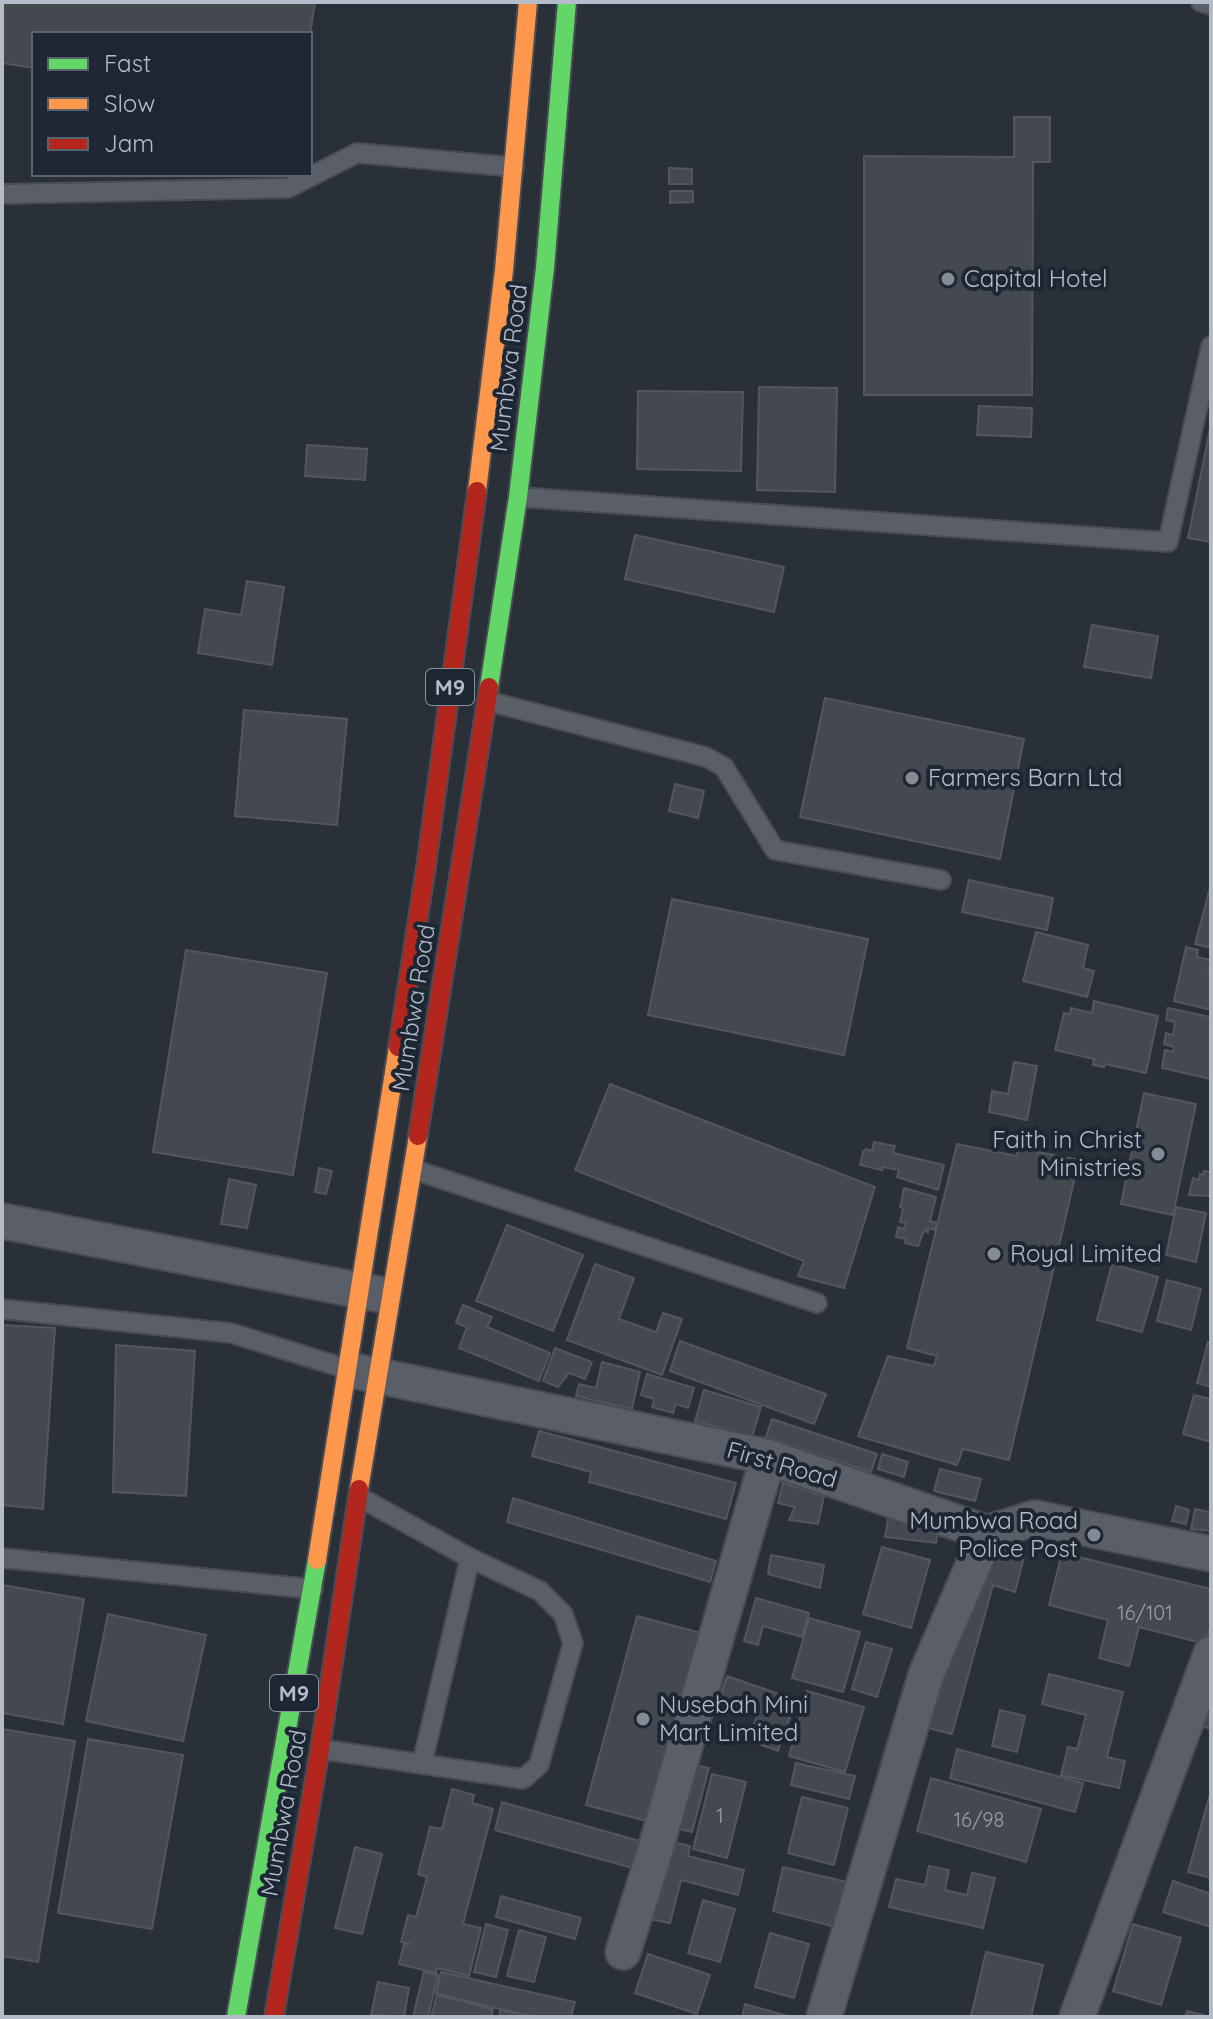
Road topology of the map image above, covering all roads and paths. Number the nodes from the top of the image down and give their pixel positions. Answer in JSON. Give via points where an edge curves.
{"nodes":[{"id":1,"x":528,"y":2,"type":"edge"},
{"id":2,"x":567,"y":2,"type":"edge"},
{"id":3,"x":1201,"y":2,"type":"edge"},
{"id":4,"x":1211,"y":5,"type":"edge"},
{"id":5,"x":514,"y":167,"type":"junction"},
{"id":6,"x":312,"y":176,"type":"edge"},
{"id":7,"x":312,"y":176,"type":"edge"},
{"id":8,"x":2,"y":194,"type":"edge"},
{"id":9,"x":1211,"y":346,"type":"edge"},
{"id":10,"x":518,"y":497,"type":"junction"},
{"id":11,"x":487,"y":701,"type":"junction"},
{"id":12,"x":941,"y":880,"type":"dead end"},
{"id":13,"x":412,"y":1169,"type":"junction"},
{"id":14,"x":2,"y":1221,"type":"edge"},
{"id":15,"x":376,"y":1293,"type":"junction"},
{"id":16,"x":817,"y":1303,"type":"dead end"},
{"id":17,"x":2,"y":1309,"type":"edge"},
{"id":18,"x":361,"y":1372,"type":"junction"},
{"id":19,"x":768,"y":1457,"type":"junction"},
{"id":20,"x":359,"y":1497,"type":"junction"},
{"id":21,"x":987,"y":1533,"type":"junction"},
{"id":22,"x":1211,"y":1554,"type":"edge"},
{"id":23,"x":2,"y":1558,"type":"edge"},
{"id":24,"x":470,"y":1558,"type":"junction"},
{"id":25,"x":313,"y":1589,"type":"junction"},
{"id":26,"x":1211,"y":1654,"type":"edge"},
{"id":27,"x":320,"y":1749,"type":"junction"},
{"id":28,"x":422,"y":1764,"type":"junction"},
{"id":29,"x":623,"y":1952,"type":"dead end"},
{"id":30,"x":236,"y":2017,"type":"edge"},
{"id":31,"x":274,"y":2017,"type":"edge"},
{"id":32,"x":824,"y":2017,"type":"edge"},
{"id":33,"x":1077,"y":2017,"type":"edge"}],
"edges":[{"from":1,"to":5,"type":"main road","name":"Mumbwa Road","number":"M9"},
{"from":2,"to":10,"type":"main road","name":"Mumbwa Road","number":"M9","via":[[545,268]]},
{"from":3,"to":4,"type":"lane"},
{"from":5,"to":6,"type":"lane","via":[[357,153]]},
{"from":5,"to":15,"type":"main road","name":"Mumbwa Road","number":"M9"},
{"from":7,"to":8,"type":"lane","via":[[288,188]]},
{"from":9,"to":10,"type":"lane","via":[[1168,542]]},
{"from":10,"to":11,"type":"main road","name":"Mumbwa Road","number":"M9"},
{"from":11,"to":12,"type":"lane","via":[[706,757],[724,767],[775,850]]},
{"from":11,"to":13,"type":"main road","name":"Mumbwa Road","number":"M9"},
{"from":13,"to":15,"type":"main road","name":"Mumbwa Road","number":"M9"},
{"from":13,"to":16,"type":"lane"},
{"from":14,"to":15,"type":"street"},
{"from":15,"to":18,"type":"main road","name":"Mumbwa Road","number":"M9"},
{"from":15,"to":18,"type":"main road","name":"Mumbwa Road","number":"M9"},
{"from":17,"to":18,"type":"lane","via":[[231,1333]]},
{"from":18,"to":19,"type":"street","name":"First Road"},
{"from":18,"to":20,"type":"main road","name":"Mumbwa Road","number":"M9"},
{"from":18,"to":25,"type":"main road","name":"Mumbwa Road","number":"M9"},
{"from":19,"to":21,"type":"street","name":"First Road"},
{"from":19,"to":29,"type":"street"},
{"from":20,"to":24,"type":"lane"},
{"from":20,"to":27,"type":"main road","name":"Mumbwa Road","number":"M9"},
{"from":21,"to":22,"type":"street","via":[[1035,1518]]},
{"from":21,"to":32,"type":"street","via":[[926,1675]]},
{"from":23,"to":25,"type":"lane"},
{"from":24,"to":28,"type":"lane"},
{"from":24,"to":28,"type":"lane","via":[[540,1591],[563,1614],[573,1643],[539,1765],[523,1779]]},
{"from":25,"to":30,"type":"main road","name":"Mumbwa Road","number":"M9"},
{"from":26,"to":33,"type":"street"},
{"from":27,"to":28,"type":"lane"},
{"from":27,"to":31,"type":"main road","name":"Mumbwa Road","number":"M9"}]}
